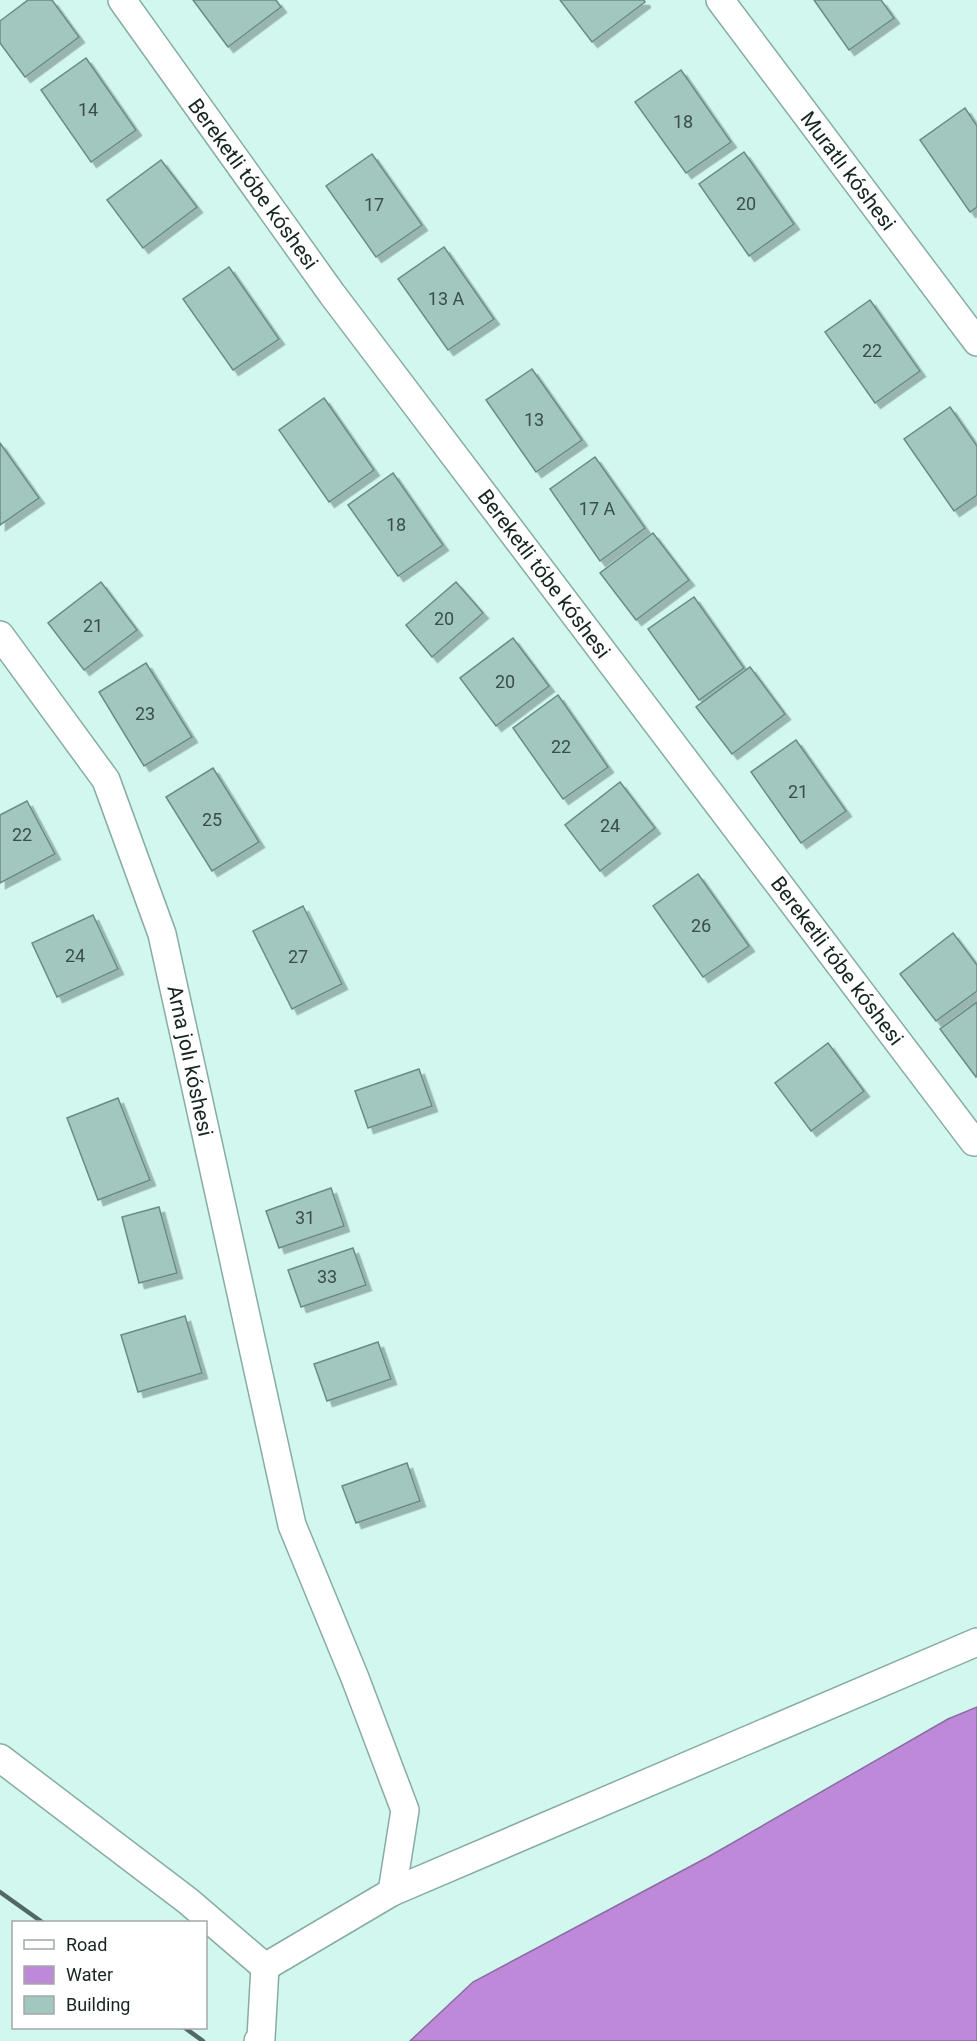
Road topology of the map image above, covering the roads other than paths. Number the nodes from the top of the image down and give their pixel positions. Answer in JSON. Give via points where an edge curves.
{"nodes":[{"id":1,"x":122,"y":0,"type":"edge"},
{"id":2,"x":720,"y":0,"type":"edge"},
{"id":3,"x":977,"y":342,"type":"edge"},
{"id":4,"x":0,"y":635,"type":"edge"},
{"id":5,"x":974,"y":1142,"type":"dead end"},
{"id":6,"x":977,"y":1642,"type":"edge"},
{"id":7,"x":0,"y":1758,"type":"edge"},
{"id":8,"x":392,"y":1892,"type":"junction"},
{"id":9,"x":265,"y":1967,"type":"junction"},
{"id":10,"x":258,"y":2041,"type":"edge"}],
"edges":[{"from":1,"to":5,"type":"street","name":"Bereketli tóbe kóshesi","via":[[332,294]]},
{"from":2,"to":3,"type":"street","name":"Muratlı kóshesi"},
{"from":4,"to":8,"type":"street","name":"Arna jolı kóshesi","via":[[106,780],[162,934],[292,1525],[356,1678],[405,1810]]},
{"from":6,"to":8,"type":"street"},
{"from":7,"to":9,"type":"street","via":[[188,1901]]},
{"from":8,"to":9,"type":"street"},
{"from":9,"to":10,"type":"street"}]}
